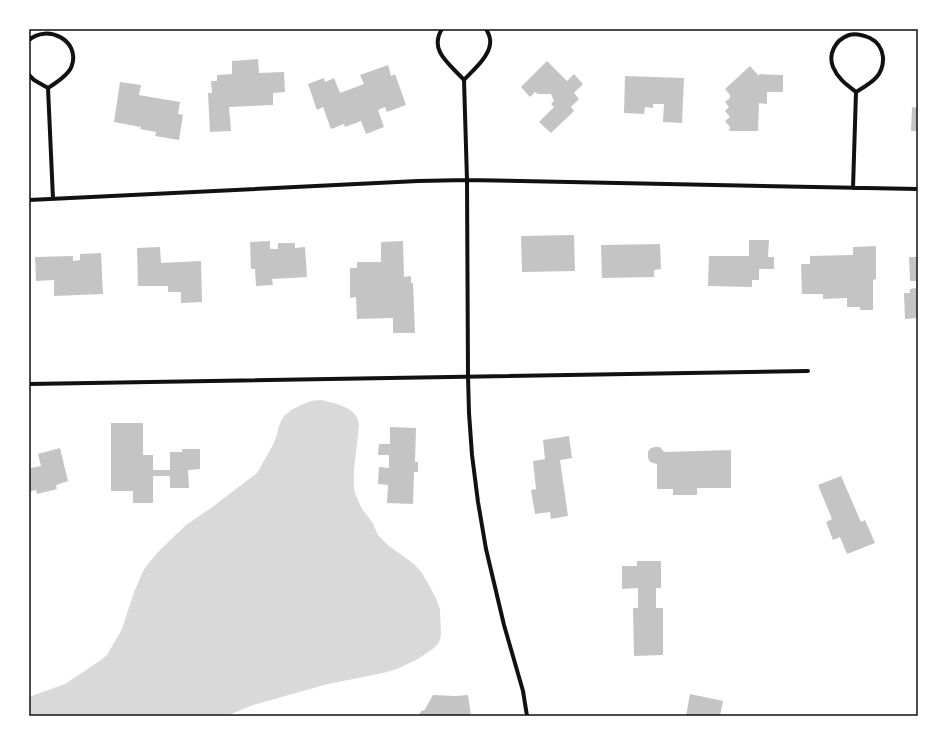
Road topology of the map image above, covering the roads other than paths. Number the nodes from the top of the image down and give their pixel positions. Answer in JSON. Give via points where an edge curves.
{"nodes":[{"id":1,"x":442,"y":29,"type":"edge"},
{"id":2,"x":486,"y":29,"type":"edge"},
{"id":3,"x":29,"y":40,"type":"edge"},
{"id":4,"x":29,"y":75,"type":"edge"},
{"id":5,"x":464,"y":80,"type":"junction"},
{"id":6,"x":48,"y":88,"type":"junction"},
{"id":7,"x":856,"y":92,"type":"junction"},
{"id":8,"x":467,"y":180,"type":"junction"},
{"id":9,"x":853,"y":188,"type":"junction"},
{"id":10,"x":918,"y":189,"type":"edge"},
{"id":11,"x":53,"y":199,"type":"junction"},
{"id":12,"x":29,"y":200,"type":"edge"},
{"id":13,"x":808,"y":371,"type":"dead end"},
{"id":14,"x":468,"y":376,"type":"junction"},
{"id":15,"x":29,"y":384,"type":"edge"},
{"id":16,"x":528,"y":716,"type":"edge"}],
"edges":[{"from":1,"to":5,"type":"street","via":[[437,40],[441,55]]},
{"from":2,"to":5,"type":"street","via":[[490,36],[490,45],[486,56]]},
{"from":3,"to":6,"type":"street","via":[[40,34],[50,33],[65,40],[71,47],[72,66],[60,81]]},
{"from":4,"to":6,"type":"street"},
{"from":5,"to":8,"type":"street"},
{"from":6,"to":11,"type":"street"},
{"from":7,"to":7,"type":"street","via":[[876,78],[883,63],[880,46],[874,40],[857,34],[839,40],[831,56],[838,76]]},
{"from":7,"to":9,"type":"street"},
{"from":8,"to":9,"type":"street"},
{"from":8,"to":11,"type":"street"},
{"from":8,"to":14,"type":"street"},
{"from":9,"to":10,"type":"street"},
{"from":11,"to":12,"type":"street"},
{"from":13,"to":14,"type":"street"},
{"from":14,"to":15,"type":"street"},
{"from":14,"to":16,"type":"street","via":[[472,455],[486,550]]}]}
